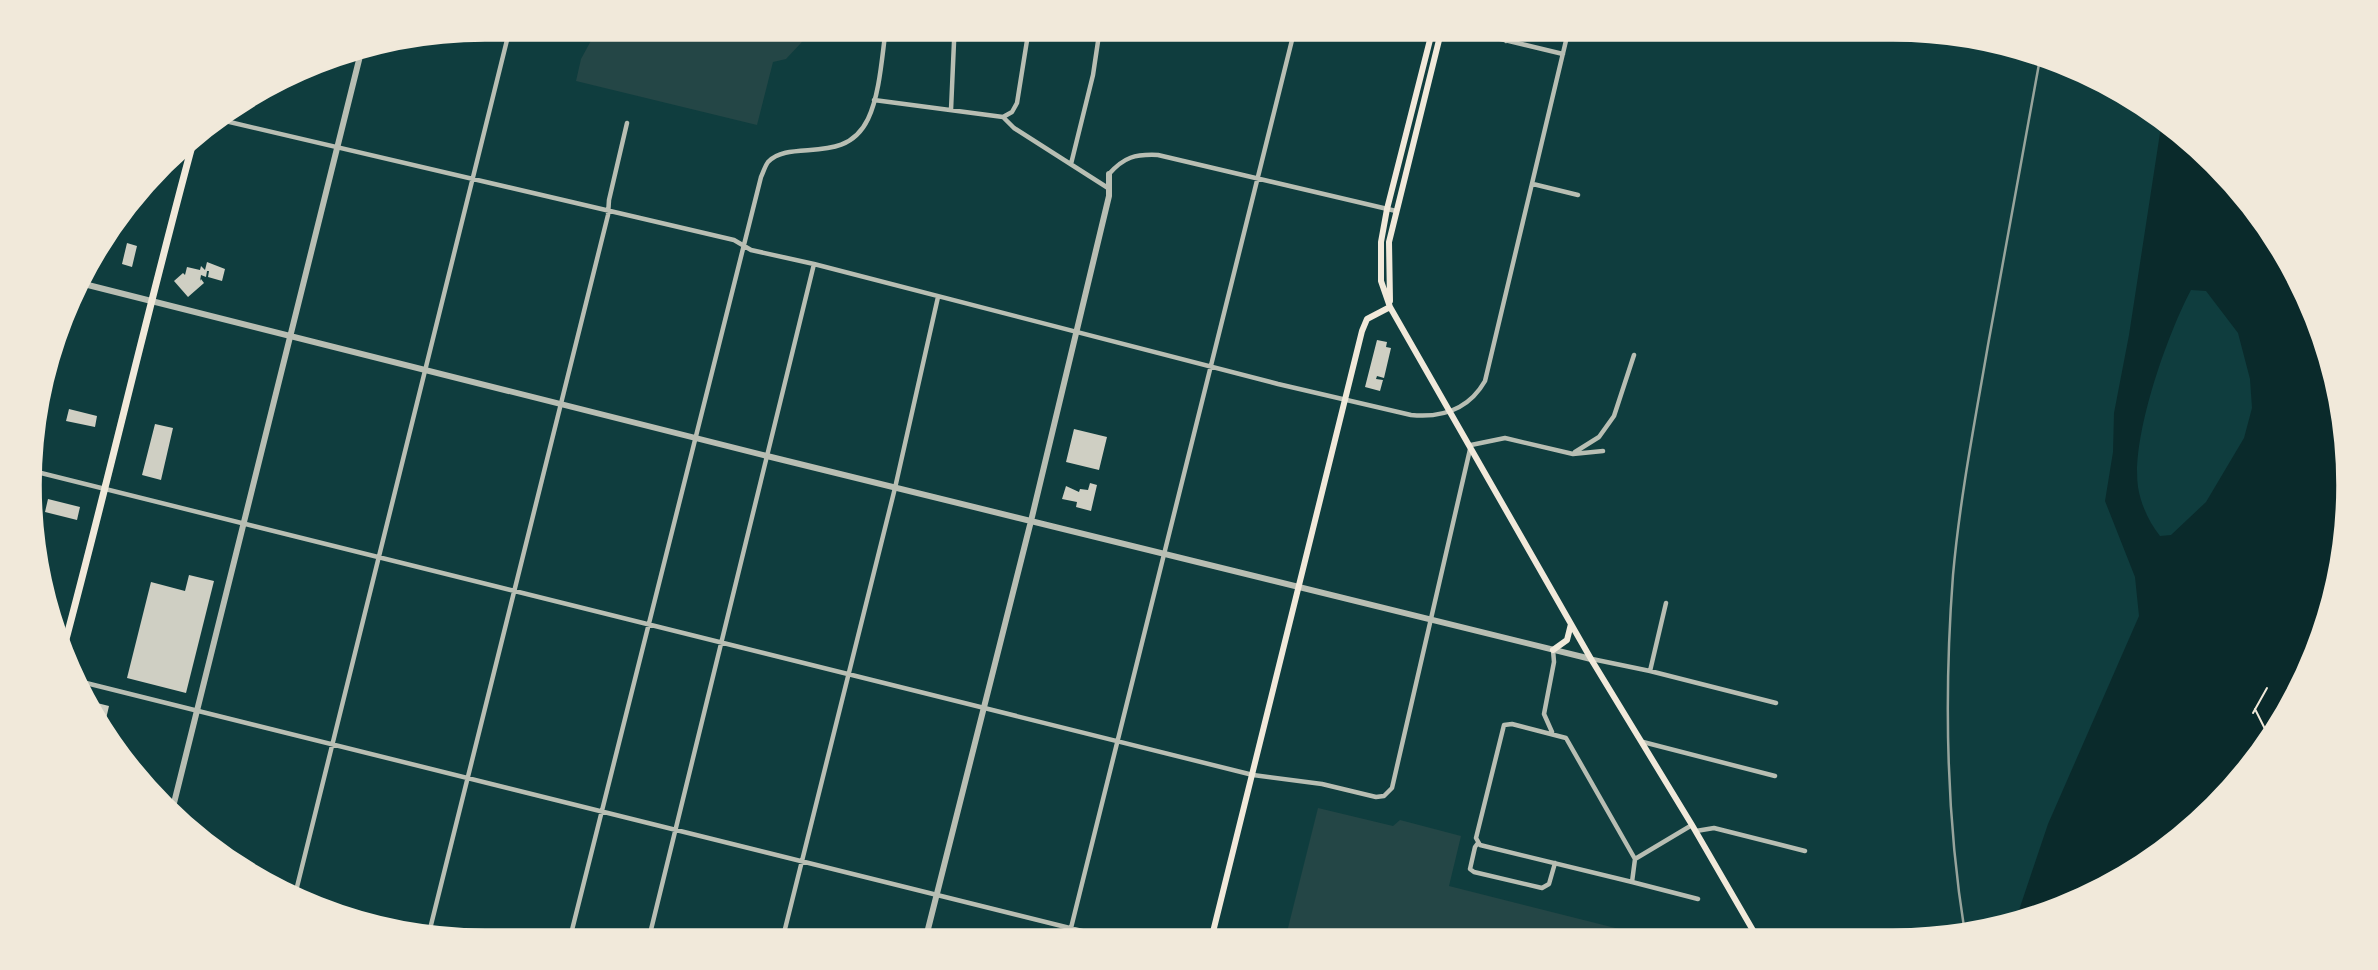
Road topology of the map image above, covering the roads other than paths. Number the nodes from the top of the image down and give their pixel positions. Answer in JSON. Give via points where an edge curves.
{"nodes":[{"id":1,"x":507,"y":40,"type":"edge"},
{"id":2,"x":884,"y":40,"type":"edge"},
{"id":3,"x":954,"y":40,"type":"edge"},
{"id":4,"x":1027,"y":40,"type":"edge"},
{"id":5,"x":1098,"y":40,"type":"edge"},
{"id":6,"x":1292,"y":40,"type":"edge"},
{"id":7,"x":1430,"y":40,"type":"edge"},
{"id":8,"x":1439,"y":40,"type":"edge"},
{"id":9,"x":1502,"y":40,"type":"edge"},
{"id":10,"x":1566,"y":40,"type":"edge"},
{"id":11,"x":1506,"y":41,"type":"joint"},
{"id":12,"x":1563,"y":54,"type":"junction"},
{"id":13,"x":360,"y":58,"type":"edge"},
{"id":14,"x":874,"y":100,"type":"junction"},
{"id":15,"x":951,"y":110,"type":"junction"},
{"id":16,"x":1003,"y":117,"type":"junction"},
{"id":17,"x":228,"y":122,"type":"edge"},
{"id":18,"x":626,"y":123,"type":"dead end"},
{"id":19,"x":338,"y":148,"type":"junction"},
{"id":20,"x":190,"y":153,"type":"edge"},
{"id":21,"x":1071,"y":164,"type":"junction"},
{"id":22,"x":1109,"y":174,"type":"joint"},
{"id":23,"x":1258,"y":177,"type":"junction"},
{"id":24,"x":473,"y":178,"type":"junction"},
{"id":25,"x":1532,"y":184,"type":"junction"},
{"id":26,"x":1108,"y":188,"type":"junction"},
{"id":27,"x":1578,"y":195,"type":"dead end"},
{"id":28,"x":608,"y":209,"type":"junction"},
{"id":29,"x":1387,"y":209,"type":"junction"},
{"id":30,"x":1396,"y":211,"type":"junction"},
{"id":31,"x":742,"y":245,"type":"junction"},
{"id":32,"x":814,"y":264,"type":"junction"},
{"id":33,"x":88,"y":285,"type":"edge"},
{"id":34,"x":938,"y":297,"type":"junction"},
{"id":35,"x":151,"y":300,"type":"junction"},
{"id":36,"x":1390,"y":306,"type":"junction"},
{"id":37,"x":1076,"y":332,"type":"junction"},
{"id":38,"x":290,"y":336,"type":"junction"},
{"id":39,"x":1634,"y":355,"type":"dead end"},
{"id":40,"x":1211,"y":367,"type":"junction"},
{"id":41,"x":425,"y":371,"type":"junction"},
{"id":42,"x":1345,"y":398,"type":"junction"},
{"id":43,"x":560,"y":404,"type":"junction"},
{"id":44,"x":1450,"y":412,"type":"junction"},
{"id":45,"x":695,"y":438,"type":"junction"},
{"id":46,"x":1471,"y":444,"type":"junction"},
{"id":47,"x":1603,"y":451,"type":"dead end"},
{"id":48,"x":1573,"y":454,"type":"junction"},
{"id":49,"x":767,"y":456,"type":"junction"},
{"id":50,"x":40,"y":473,"type":"edge"},
{"id":51,"x":104,"y":488,"type":"junction"},
{"id":52,"x":895,"y":488,"type":"junction"},
{"id":53,"x":1031,"y":521,"type":"junction"},
{"id":54,"x":243,"y":523,"type":"junction"},
{"id":55,"x":1164,"y":554,"type":"junction"},
{"id":56,"x":379,"y":556,"type":"junction"},
{"id":57,"x":1300,"y":588,"type":"junction"},
{"id":58,"x":513,"y":590,"type":"junction"},
{"id":59,"x":1666,"y":603,"type":"dead end"},
{"id":60,"x":1431,"y":620,"type":"junction"},
{"id":61,"x":1571,"y":622,"type":"junction"},
{"id":62,"x":648,"y":624,"type":"junction"},
{"id":63,"x":67,"y":636,"type":"edge"},
{"id":64,"x":721,"y":642,"type":"junction"},
{"id":65,"x":1553,"y":650,"type":"junction"},
{"id":66,"x":1591,"y":659,"type":"junction"},
{"id":67,"x":1650,"y":671,"type":"junction"},
{"id":68,"x":848,"y":674,"type":"junction"},
{"id":69,"x":87,"y":683,"type":"edge"},
{"id":70,"x":1776,"y":703,"type":"dead end"},
{"id":71,"x":984,"y":708,"type":"junction"},
{"id":72,"x":197,"y":711,"type":"junction"},
{"id":73,"x":1552,"y":733,"type":"junction"},
{"id":74,"x":1117,"y":741,"type":"junction"},
{"id":75,"x":1643,"y":742,"type":"junction"},
{"id":76,"x":332,"y":745,"type":"junction"},
{"id":77,"x":1252,"y":775,"type":"junction"},
{"id":78,"x":1775,"y":776,"type":"dead end"},
{"id":79,"x":466,"y":778,"type":"junction"},
{"id":80,"x":174,"y":802,"type":"edge"},
{"id":81,"x":601,"y":811,"type":"junction"},
{"id":82,"x":1694,"y":828,"type":"junction"},
{"id":83,"x":674,"y":830,"type":"junction"},
{"id":84,"x":1478,"y":843,"type":"junction"},
{"id":85,"x":1805,"y":851,"type":"dead end"},
{"id":86,"x":1635,"y":859,"type":"junction"},
{"id":87,"x":801,"y":861,"type":"junction"},
{"id":88,"x":1555,"y":863,"type":"junction"},
{"id":89,"x":1632,"y":882,"type":"junction"},
{"id":90,"x":297,"y":888,"type":"edge"},
{"id":91,"x":937,"y":895,"type":"junction"},
{"id":92,"x":1698,"y":899,"type":"dead end"},
{"id":93,"x":431,"y":926,"type":"edge"},
{"id":94,"x":1071,"y":929,"type":"junction"},
{"id":95,"x":572,"y":930,"type":"edge"},
{"id":96,"x":651,"y":930,"type":"edge"},
{"id":97,"x":785,"y":930,"type":"edge"},
{"id":98,"x":929,"y":930,"type":"edge"},
{"id":99,"x":1075,"y":930,"type":"edge"},
{"id":100,"x":1213,"y":930,"type":"edge"},
{"id":101,"x":1753,"y":930,"type":"edge"}],
"edges":[{"from":1,"to":24,"type":"street"},
{"from":2,"to":14,"type":"street"},
{"from":3,"to":15,"type":"street"},
{"from":4,"to":16,"type":"street","via":[[1017,103],[1012,113]]},
{"from":5,"to":21,"type":"street"},
{"from":6,"to":23,"type":"street"},
{"from":7,"to":29,"type":"main road"},
{"from":8,"to":30,"type":"main road"},
{"from":9,"to":11,"type":"street"},
{"from":10,"to":12,"type":"street"},
{"from":11,"to":12,"type":"street"},
{"from":12,"to":25,"type":"street"},
{"from":13,"to":19,"type":"street"},
{"from":14,"to":15,"type":"street"},
{"from":14,"to":31,"type":"street","via":[[867,121],[848,141],[826,150],[785,153],[769,162]]},
{"from":15,"to":16,"type":"street"},
{"from":16,"to":21,"type":"street"},
{"from":17,"to":19,"type":"street"},
{"from":18,"to":28,"type":"street"},
{"from":19,"to":24,"type":"street"},
{"from":19,"to":38,"type":"street"},
{"from":20,"to":35,"type":"main road"},
{"from":21,"to":26,"type":"street"},
{"from":22,"to":23,"type":"street","via":[[1124,159],[1139,154]]},
{"from":22,"to":26,"type":"street"},
{"from":23,"to":29,"type":"street"},
{"from":23,"to":40,"type":"street"},
{"from":24,"to":28,"type":"street"},
{"from":24,"to":41,"type":"street"},
{"from":25,"to":27,"type":"street"},
{"from":25,"to":44,"type":"street","via":[[1485,381],[1479,393]]},
{"from":26,"to":37,"type":"street"},
{"from":28,"to":31,"type":"street"},
{"from":28,"to":43,"type":"street"},
{"from":29,"to":30,"type":"street"},
{"from":29,"to":36,"type":"main road","via":[[1380,263]]},
{"from":30,"to":36,"type":"main road","via":[[1389,242]]},
{"from":31,"to":32,"type":"street"},
{"from":31,"to":45,"type":"street"},
{"from":32,"to":34,"type":"street"},
{"from":32,"to":49,"type":"street"},
{"from":33,"to":35,"type":"street"},
{"from":34,"to":37,"type":"street"},
{"from":34,"to":52,"type":"street"},
{"from":35,"to":38,"type":"street"},
{"from":35,"to":51,"type":"main road"},
{"from":36,"to":42,"type":"main road","via":[[1367,319]]},
{"from":36,"to":44,"type":"main road"},
{"from":37,"to":40,"type":"street"},
{"from":37,"to":53,"type":"street"},
{"from":38,"to":41,"type":"street"},
{"from":38,"to":54,"type":"street"},
{"from":39,"to":48,"type":"street","via":[[1614,416],[1599,437]]},
{"from":40,"to":42,"type":"street"},
{"from":40,"to":55,"type":"street"},
{"from":41,"to":43,"type":"street"},
{"from":41,"to":56,"type":"street"},
{"from":42,"to":44,"type":"street","via":[[1411,415]]},
{"from":42,"to":57,"type":"main road"},
{"from":43,"to":45,"type":"street"},
{"from":43,"to":58,"type":"street"},
{"from":44,"to":46,"type":"main road"},
{"from":45,"to":49,"type":"street"},
{"from":45,"to":62,"type":"street"},
{"from":46,"to":48,"type":"street","via":[[1505,438]]},
{"from":46,"to":60,"type":"street"},
{"from":46,"to":61,"type":"main road"},
{"from":47,"to":48,"type":"street"},
{"from":49,"to":52,"type":"street"},
{"from":49,"to":64,"type":"street"},
{"from":50,"to":51,"type":"street"},
{"from":51,"to":54,"type":"street"},
{"from":51,"to":63,"type":"main road"},
{"from":52,"to":53,"type":"street"},
{"from":52,"to":68,"type":"street"},
{"from":53,"to":55,"type":"street"},
{"from":53,"to":71,"type":"street"},
{"from":54,"to":56,"type":"street"},
{"from":54,"to":72,"type":"street"},
{"from":55,"to":57,"type":"street"},
{"from":55,"to":74,"type":"street"},
{"from":56,"to":58,"type":"street"},
{"from":56,"to":76,"type":"street"},
{"from":57,"to":60,"type":"street"},
{"from":57,"to":77,"type":"main road"},
{"from":58,"to":62,"type":"street"},
{"from":58,"to":79,"type":"street"},
{"from":59,"to":67,"type":"street"},
{"from":60,"to":65,"type":"street"},
{"from":60,"to":77,"type":"street","via":[[1392,788],[1384,796]]},
{"from":61,"to":65,"type":"main road","via":[[1567,640]]},
{"from":61,"to":66,"type":"main road"},
{"from":62,"to":64,"type":"street"},
{"from":62,"to":81,"type":"street"},
{"from":64,"to":68,"type":"street"},
{"from":64,"to":83,"type":"street"},
{"from":65,"to":66,"type":"street"},
{"from":65,"to":73,"type":"street","via":[[1544,714]]},
{"from":66,"to":67,"type":"street"},
{"from":66,"to":75,"type":"main road"},
{"from":67,"to":70,"type":"street"},
{"from":68,"to":71,"type":"street"},
{"from":68,"to":87,"type":"street"},
{"from":69,"to":72,"type":"street"},
{"from":71,"to":74,"type":"street"},
{"from":71,"to":91,"type":"street"},
{"from":72,"to":76,"type":"street"},
{"from":72,"to":80,"type":"street"},
{"from":73,"to":84,"type":"street","via":[[1504,725]]},
{"from":73,"to":86,"type":"street","via":[[1566,738]]},
{"from":74,"to":77,"type":"street"},
{"from":74,"to":94,"type":"street"},
{"from":75,"to":78,"type":"street"},
{"from":75,"to":82,"type":"main road"},
{"from":76,"to":79,"type":"street"},
{"from":76,"to":90,"type":"street"},
{"from":77,"to":100,"type":"main road"},
{"from":79,"to":81,"type":"street"},
{"from":79,"to":93,"type":"street"},
{"from":81,"to":83,"type":"street"},
{"from":81,"to":95,"type":"street"},
{"from":82,"to":85,"type":"street","via":[[1714,828]]},
{"from":82,"to":86,"type":"street"},
{"from":82,"to":101,"type":"main road"},
{"from":83,"to":87,"type":"street"},
{"from":83,"to":96,"type":"street"},
{"from":84,"to":88,"type":"street"},
{"from":84,"to":88,"type":"street","via":[[1470,864],[1474,872],[1542,888],[1549,884]]},
{"from":86,"to":89,"type":"street"},
{"from":87,"to":91,"type":"street"},
{"from":87,"to":97,"type":"street"},
{"from":88,"to":89,"type":"street"},
{"from":89,"to":92,"type":"street"},
{"from":91,"to":94,"type":"street"},
{"from":91,"to":98,"type":"street"},
{"from":94,"to":99,"type":"street"}]}
